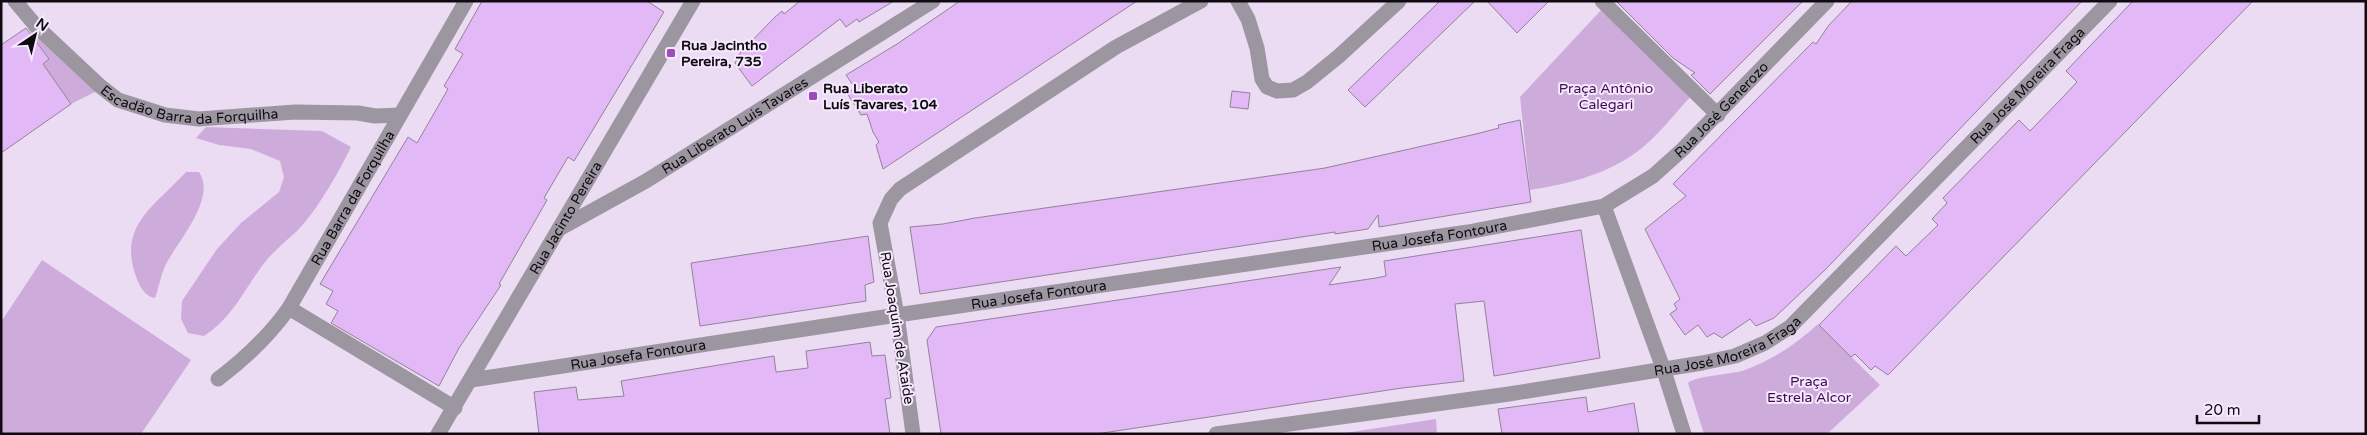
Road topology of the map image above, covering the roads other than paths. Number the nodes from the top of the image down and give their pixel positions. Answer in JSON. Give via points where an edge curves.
{"nodes":[{"id":1,"x":16,"y":1,"type":"edge"},
{"id":2,"x":466,"y":1,"type":"edge"},
{"id":3,"x":693,"y":1,"type":"edge"},
{"id":4,"x":933,"y":1,"type":"edge"},
{"id":5,"x":1201,"y":1,"type":"edge"},
{"id":6,"x":1238,"y":1,"type":"edge"},
{"id":7,"x":1399,"y":1,"type":"edge"},
{"id":8,"x":1602,"y":1,"type":"edge"},
{"id":9,"x":1827,"y":1,"type":"edge"},
{"id":10,"x":2110,"y":1,"type":"edge"},
{"id":11,"x":400,"y":115,"type":"junction"},
{"id":12,"x":1718,"y":115,"type":"junction"},
{"id":13,"x":1604,"y":206,"type":"junction"},
{"id":14,"x":558,"y":230,"type":"junction"},
{"id":15,"x":290,"y":308,"type":"junction"},
{"id":16,"x":897,"y":314,"type":"junction"},
{"id":17,"x":1663,"y":368,"type":"junction"},
{"id":18,"x":218,"y":379,"type":"dead end"},
{"id":19,"x":471,"y":380,"type":"junction"},
{"id":20,"x":455,"y":408,"type":"junction"},
{"id":21,"x":438,"y":434,"type":"edge"},
{"id":22,"x":913,"y":434,"type":"edge"},
{"id":23,"x":1216,"y":434,"type":"edge"},
{"id":24,"x":1684,"y":434,"type":"edge"}],
"edges":[{"from":1,"to":11,"type":"street","name":"Escadão Barra da Forquilha","via":[[36,26],[118,100],[165,115],[199,119],[295,112]]},
{"from":2,"to":11,"type":"street","name":"Rua Barra da Forquilha"},
{"from":3,"to":14,"type":"street","name":"Rua Jacinto Pereira"},
{"from":4,"to":14,"type":"street","name":"Rua Liberato Luis Tavares","via":[[646,181]]},
{"from":5,"to":16,"type":"street","name":"Rua Joaquim de Ataíde","via":[[1116,47],[891,199],[880,223]]},
{"from":6,"to":7,"type":"street","via":[[1248,19],[1257,48],[1262,79],[1267,87],[1277,91],[1293,90],[1307,82]]},
{"from":8,"to":12,"type":"street"},
{"from":9,"to":12,"type":"street","name":"Rua José Generozo"},
{"from":10,"to":17,"type":"street","name":"Rua José Moreira Fraga","via":[[1790,327],[1735,356]]},
{"from":11,"to":15,"type":"street","name":"Rua Barra da Forquilha"},
{"from":12,"to":13,"type":"street","name":"Rua José Generozo","via":[[1653,176]]},
{"from":13,"to":16,"type":"street","name":"Rua Josefa Fontoura","via":[[1468,232]]},
{"from":13,"to":17,"type":"street"},
{"from":14,"to":19,"type":"street","name":"Rua Jacinto Pereira"},
{"from":15,"to":18,"type":"street","name":"Rua Barra da Forquilha","via":[[245,359]]},
{"from":15,"to":20,"type":"street"},
{"from":16,"to":19,"type":"street","name":"Rua Josefa Fontoura"},
{"from":16,"to":22,"type":"street","name":"Rua Joaquim de Ataíde"},
{"from":17,"to":23,"type":"street","name":"Rua José Moreira Fraga","via":[[1509,394]]},
{"from":17,"to":24,"type":"street"},
{"from":19,"to":20,"type":"street","name":"Rua Jacinto Pereira"},
{"from":20,"to":21,"type":"street","name":"Rua Jacinto Pereira"}]}
